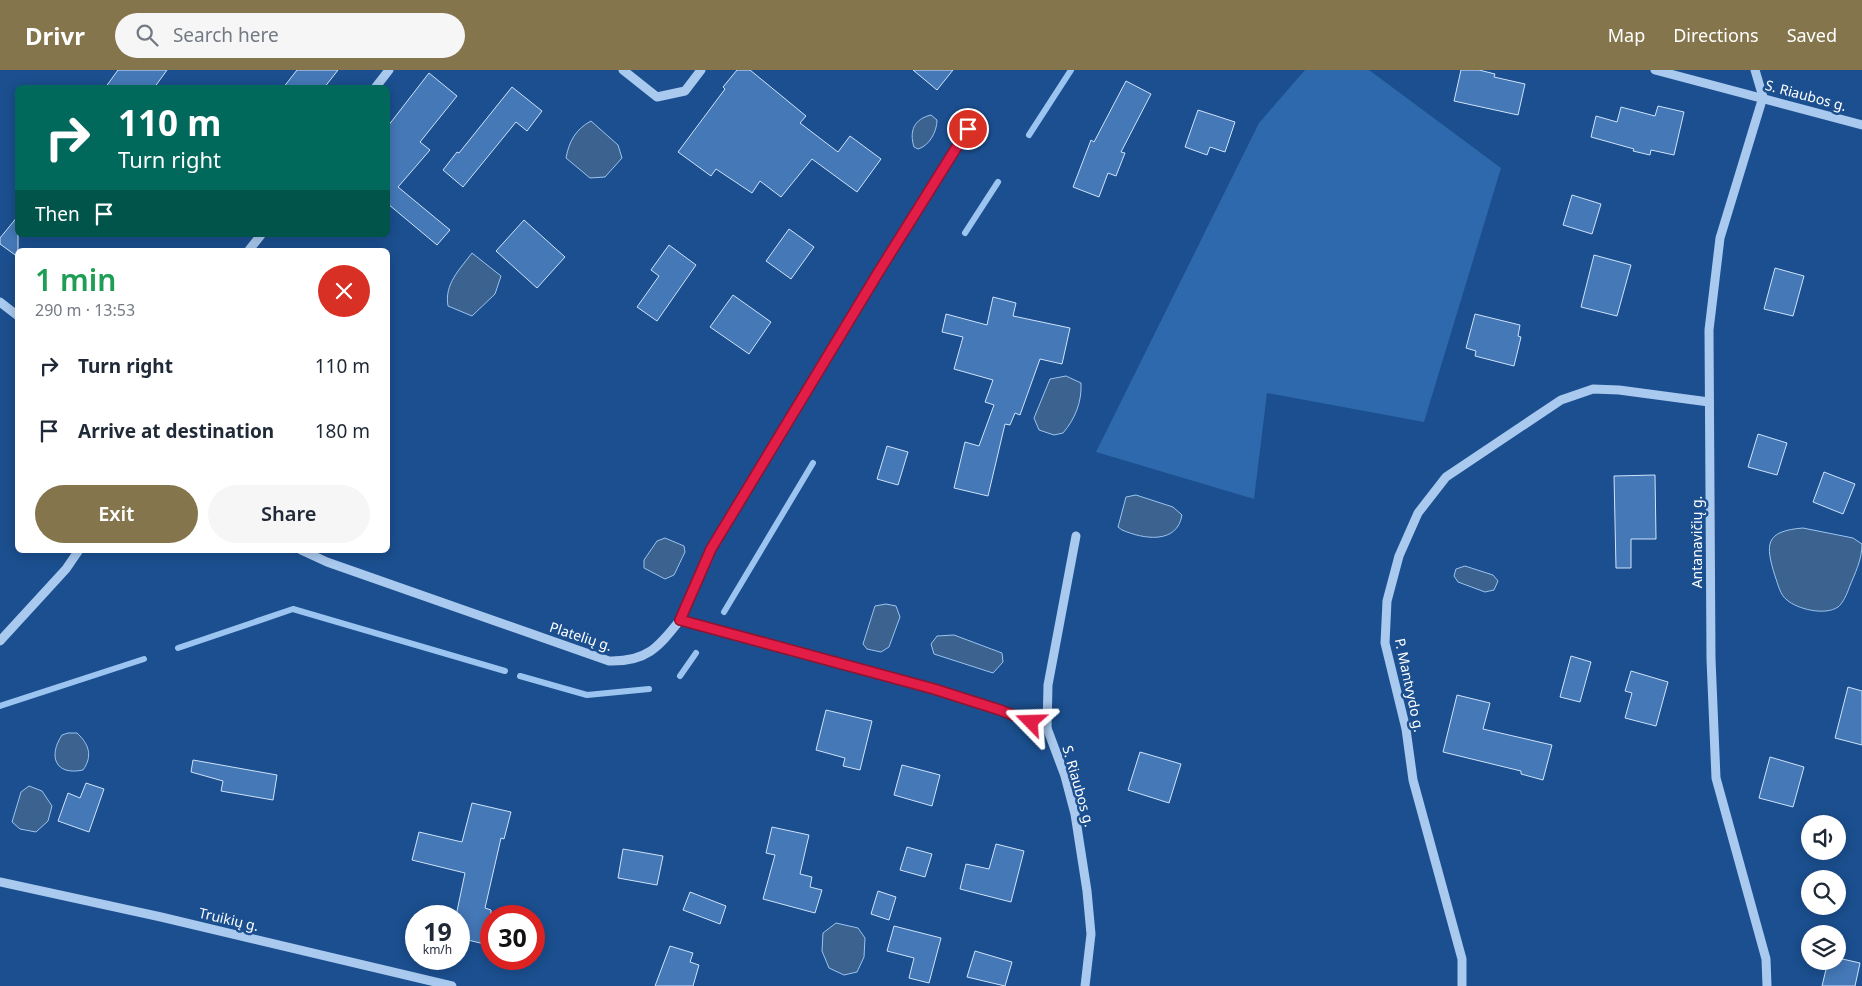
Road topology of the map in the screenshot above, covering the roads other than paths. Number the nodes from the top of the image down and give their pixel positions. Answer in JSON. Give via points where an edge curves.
{"nodes":[{"id":1,"x":389,"y":70,"type":"edge"},
{"id":2,"x":623,"y":70,"type":"edge"},
{"id":3,"x":701,"y":70,"type":"edge"},
{"id":4,"x":1655,"y":70,"type":"edge"},
{"id":5,"x":1755,"y":70,"type":"edge"},
{"id":6,"x":377,"y":85,"type":"edge"},
{"id":7,"x":1763,"y":97,"type":"junction"},
{"id":8,"x":1862,"y":125,"type":"edge"},
{"id":9,"x":968,"y":129,"type":"dead end"},
{"id":10,"x":259,"y":237,"type":"edge"},
{"id":11,"x":251,"y":248,"type":"edge"},
{"id":12,"x":0,"y":302,"type":"edge"},
{"id":13,"x":15,"y":314,"type":"edge"},
{"id":14,"x":1709,"y":402,"type":"junction"},
{"id":15,"x":1076,"y":536,"type":"dead end"},
{"id":16,"x":77,"y":553,"type":"edge"},
{"id":17,"x":308,"y":553,"type":"edge"},
{"id":18,"x":680,"y":620,"type":"junction"},
{"id":19,"x":0,"y":641,"type":"edge"},
{"id":20,"x":1047,"y":728,"type":"junction"},
{"id":21,"x":0,"y":882,"type":"edge"},
{"id":22,"x":452,"y":986,"type":"edge"},
{"id":23,"x":1085,"y":986,"type":"edge"},
{"id":24,"x":1462,"y":986,"type":"edge"},
{"id":25,"x":1767,"y":986,"type":"edge"}],
"edges":[{"from":1,"to":6,"type":"street"},
{"from":2,"to":3,"type":"street","via":[[657,97],[684,91]]},
{"from":4,"to":7,"type":"street","name":"S. Riaubos g."},
{"from":5,"to":7,"type":"street"},
{"from":7,"to":8,"type":"street","name":"S. Riaubos g."},
{"from":7,"to":14,"type":"street","name":"Antanavičių g.","via":[[1720,238],[1709,330]]},
{"from":9,"to":18,"type":"street","name":"Platelių g.","via":[[711,549]]},
{"from":10,"to":11,"type":"street"},
{"from":12,"to":13,"type":"street"},
{"from":14,"to":24,"type":"street","name":"P. Mantvydo g.","via":[[1593,389],[1560,400],[1446,477],[1418,513],[1410,530],[1387,601],[1385,644],[1406,729],[1414,780],[1462,959]]},
{"from":14,"to":25,"type":"street","name":"Antanavičių g.","via":[[1711,659],[1716,778],[1766,959]]},
{"from":15,"to":20,"type":"street","name":"S. Riaubos g.","via":[[1048,685]]},
{"from":16,"to":19,"type":"street"},
{"from":17,"to":18,"type":"street","name":"Platelių g.","via":[[609,661],[626,662],[642,657],[663,642]]},
{"from":18,"to":20,"type":"street","via":[[934,689]]},
{"from":20,"to":23,"type":"street","name":"S. Riaubos g.","via":[[1075,814],[1088,892],[1091,934]]},
{"from":21,"to":22,"type":"street","name":"Truikių g."}]}
